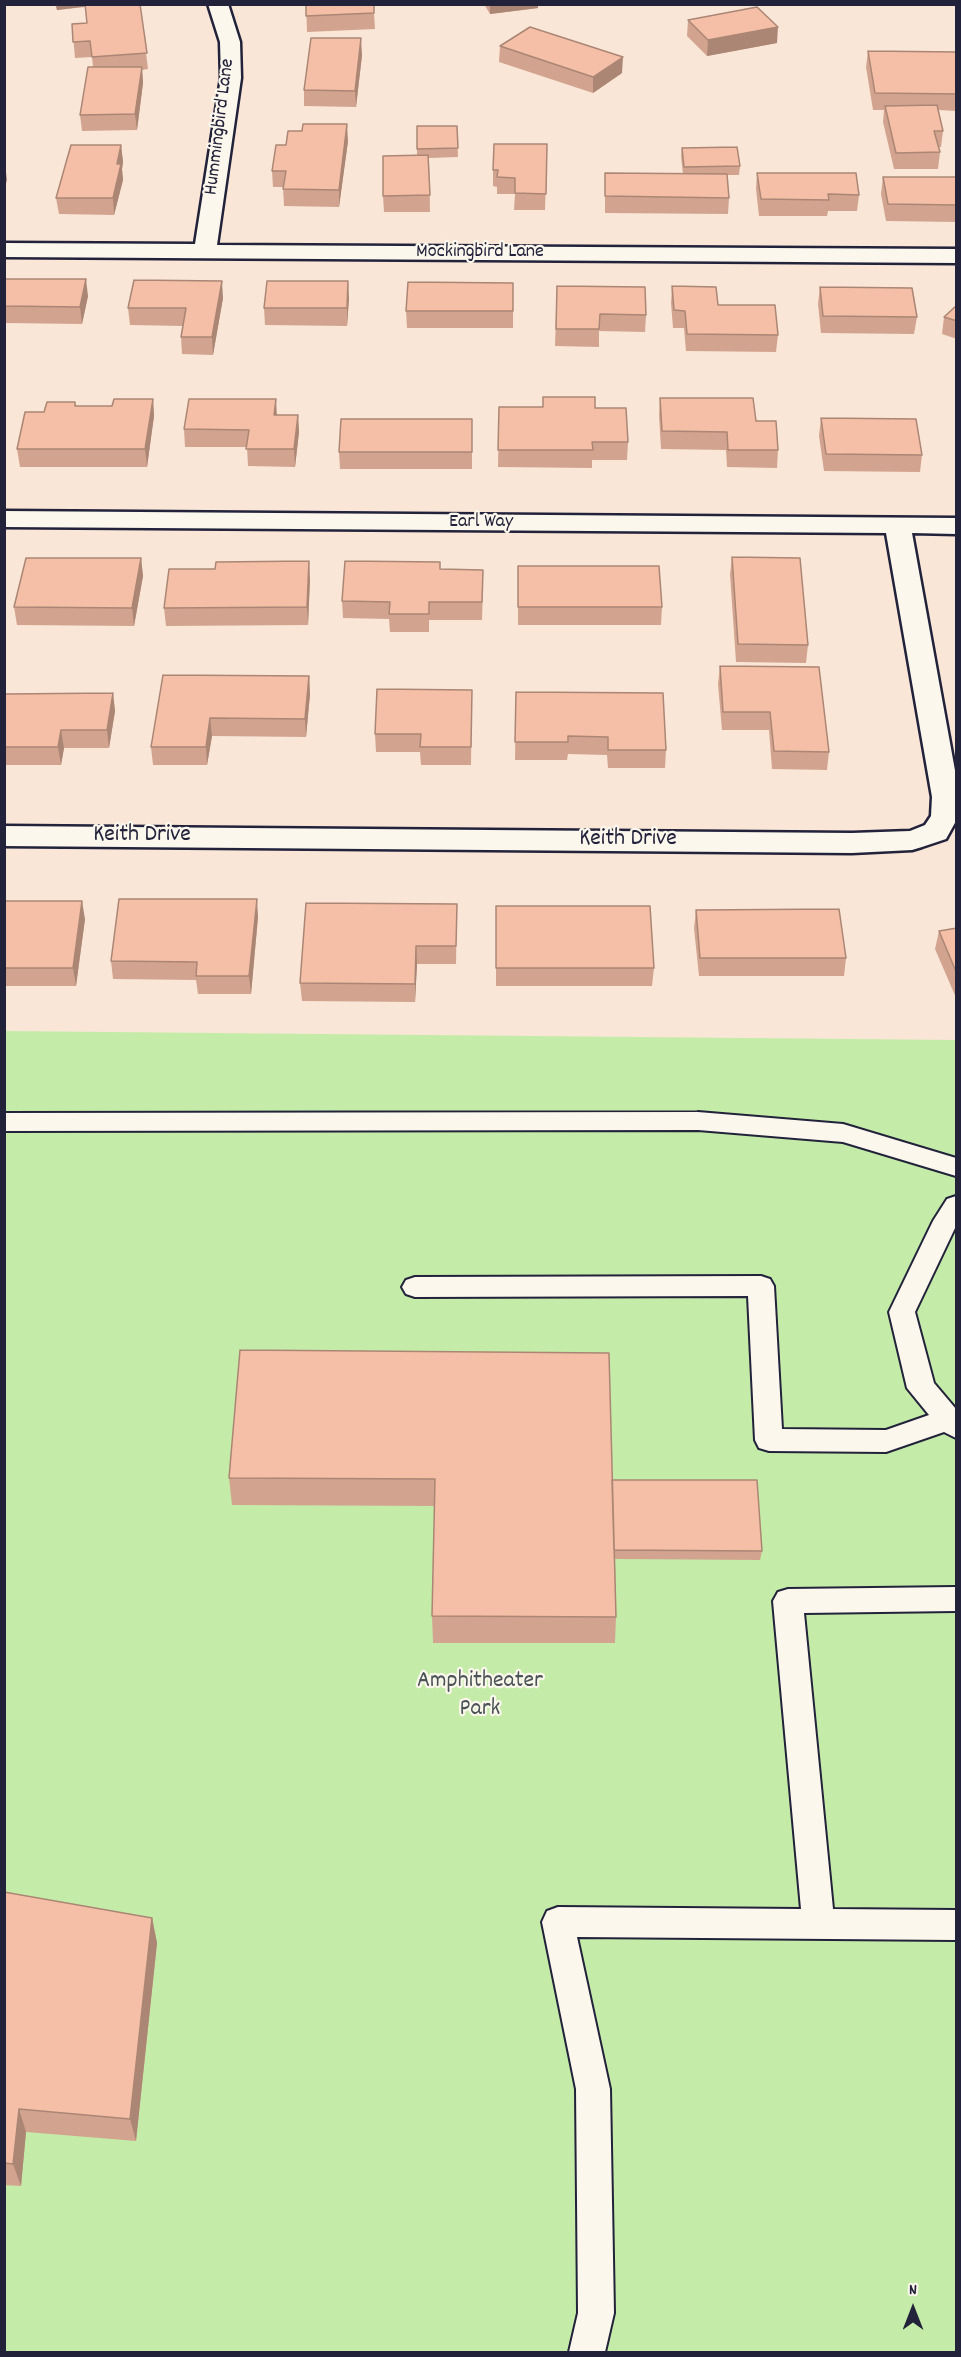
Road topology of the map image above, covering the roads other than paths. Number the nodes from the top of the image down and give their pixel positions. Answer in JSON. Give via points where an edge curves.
{"nodes":[{"id":1,"x":218,"y":4,"type":"edge"},
{"id":2,"x":4,"y":250,"type":"edge"},
{"id":3,"x":205,"y":251,"type":"junction"},
{"id":4,"x":957,"y":256,"type":"edge"},
{"id":5,"x":4,"y":519,"type":"edge"},
{"id":6,"x":898,"y":526,"type":"junction"},
{"id":7,"x":957,"y":526,"type":"edge"},
{"id":8,"x":4,"y":836,"type":"edge"},
{"id":9,"x":4,"y":1122,"type":"edge"},
{"id":10,"x":957,"y":1167,"type":"edge"},
{"id":11,"x":957,"y":1206,"type":"edge"},
{"id":12,"x":415,"y":1287,"type":"dead end"},
{"id":13,"x":953,"y":1423,"type":"edge"},
{"id":14,"x":957,"y":1599,"type":"edge"},
{"id":15,"x":818,"y":1924,"type":"junction"},
{"id":16,"x":957,"y":1925,"type":"edge"},
{"id":17,"x":587,"y":2352,"type":"edge"}],
"edges":[{"from":1,"to":3,"type":"street","name":"Hummingbird Lane","via":[[230,42],[231,78]]},
{"from":2,"to":3,"type":"street","name":"Mockingbird Lane"},
{"from":3,"to":4,"type":"street","name":"Mockingbird Lane"},
{"from":5,"to":6,"type":"street","name":"Earl Way"},
{"from":6,"to":7,"type":"street","name":"Earl Way"},
{"from":6,"to":8,"type":"street","name":"Keith Drive","via":[[946,797],[945,816],[936,832],[912,840],[852,843]]},
{"from":9,"to":10,"type":"lane","via":[[698,1120],[843,1133]]},
{"from":11,"to":13,"type":"lane","via":[[942,1228],[902,1312],[921,1388]]},
{"from":12,"to":13,"type":"lane","via":[[761,1286],[769,1440],[886,1441]]},
{"from":14,"to":15,"type":"lane","via":[[788,1601]]},
{"from":15,"to":16,"type":"lane"},
{"from":15,"to":17,"type":"lane","via":[[558,1922],[593,2089],[596,2313]]}]}
